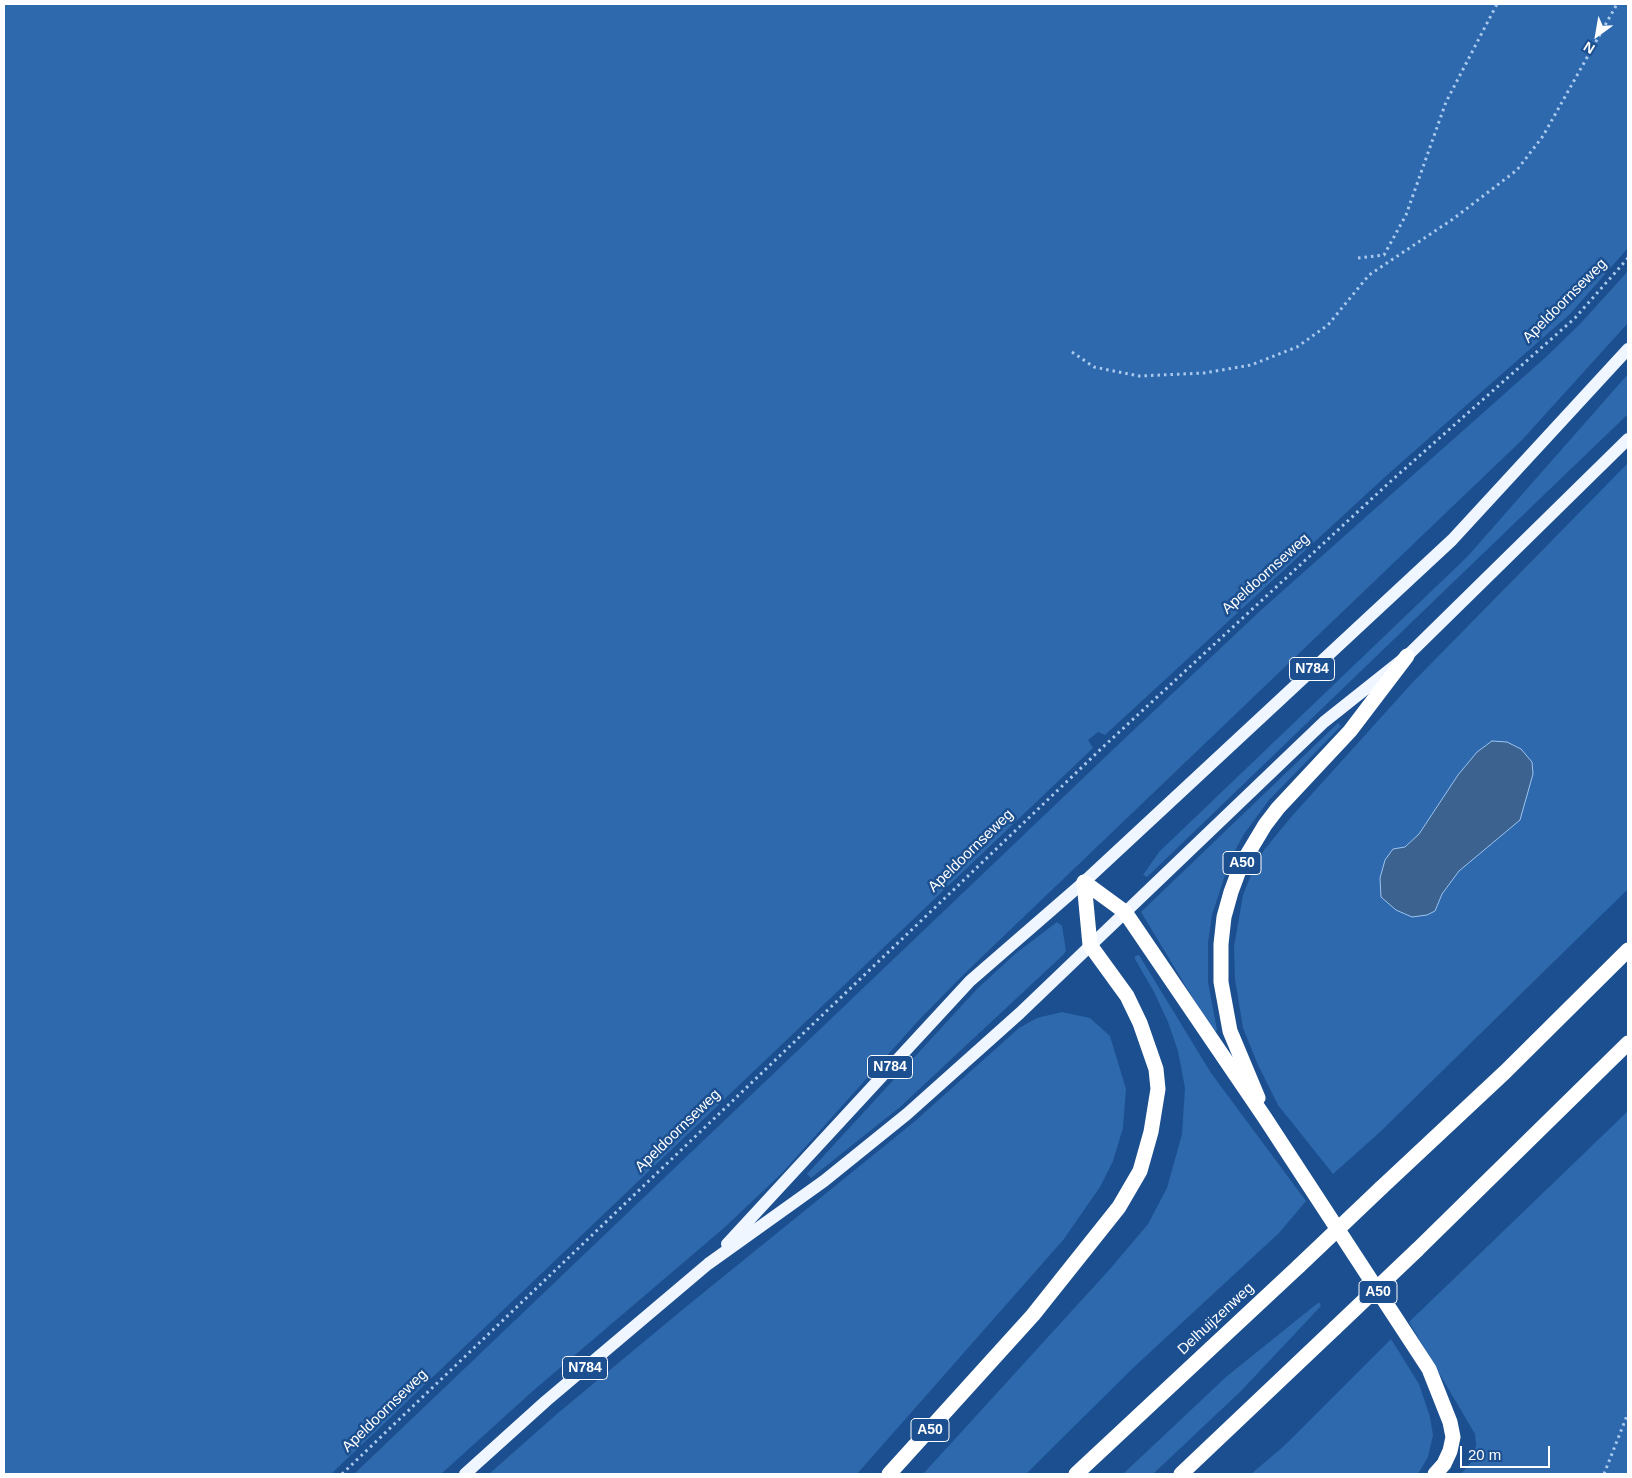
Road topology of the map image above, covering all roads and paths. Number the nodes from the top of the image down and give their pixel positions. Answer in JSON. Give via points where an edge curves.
{"nodes":[{"id":1,"x":1497,"y":4,"type":"edge"},
{"id":2,"x":1617,"y":4,"type":"edge"},
{"id":3,"x":1358,"y":258,"type":"dead end"},
{"id":4,"x":1628,"y":258,"type":"edge"},
{"id":5,"x":1628,"y":350,"type":"edge"},
{"id":6,"x":1072,"y":352,"type":"dead end"},
{"id":7,"x":1628,"y":439,"type":"edge"},
{"id":8,"x":1407,"y":656,"type":"junction"},
{"id":9,"x":1084,"y":882,"type":"junction"},
{"id":10,"x":1125,"y":912,"type":"junction"},
{"id":11,"x":1090,"y":945,"type":"junction"},
{"id":12,"x":1628,"y":950,"type":"edge"},
{"id":13,"x":1628,"y":1042,"type":"edge"},
{"id":14,"x":1265,"y":1118,"type":"junction"},
{"id":15,"x":708,"y":1264,"type":"junction"},
{"id":16,"x":1628,"y":1413,"type":"edge"},
{"id":17,"x":342,"y":1474,"type":"edge"},
{"id":18,"x":465,"y":1474,"type":"edge"},
{"id":19,"x":889,"y":1474,"type":"edge"},
{"id":20,"x":1076,"y":1474,"type":"edge"},
{"id":21,"x":1181,"y":1474,"type":"edge"},
{"id":22,"x":1435,"y":1474,"type":"edge"},
{"id":23,"x":1604,"y":1474,"type":"edge"}],
"edges":[{"from":1,"to":3,"type":"path","via":[[1446,102],[1401,223],[1384,255]]},
{"from":2,"to":6,"type":"path","via":[[1542,136],[1517,170],[1453,219],[1369,275],[1328,325],[1297,347],[1251,365],[1204,373],[1139,376],[1094,367]]},
{"from":4,"to":17,"type":"path","name":"Apeldoornseweg","via":[[1575,318],[1110,740]]},
{"from":5,"to":9,"type":"main road","number":"N784","via":[[1452,540]]},
{"from":7,"to":8,"type":"main road","number":"N784"},
{"from":8,"to":10,"type":"main road","number":"N784","via":[[1324,722]]},
{"from":8,"to":14,"type":"highway","number":"A50","via":[[1350,731],[1265,825],[1241,865],[1231,892],[1221,944],[1221,982],[1230,1031]]},
{"from":9,"to":10,"type":"highway"},
{"from":9,"to":11,"type":"highway"},
{"from":9,"to":15,"type":"main road","number":"N784","via":[[970,981]]},
{"from":10,"to":11,"type":"main road","number":"N784"},
{"from":10,"to":14,"type":"highway","number":"A50"},
{"from":11,"to":15,"type":"main road","number":"N784","via":[[907,1114],[824,1181]]},
{"from":11,"to":19,"type":"highway","number":"A50","via":[[1127,996],[1149,1044],[1156,1069],[1158,1089],[1140,1170],[1120,1207],[1033,1316]]},
{"from":12,"to":20,"type":"highway","name":"Delhuijzenweg","bridge":true,"via":[[1505,1072]]},
{"from":13,"to":21,"type":"highway","number":"A50","bridge":true,"via":[[1417,1250]]},
{"from":14,"to":22,"type":"highway","number":"A50","via":[[1429,1370],[1453,1437],[1447,1458]]},
{"from":15,"to":18,"type":"main road","number":"N784"},
{"from":16,"to":23,"type":"path"}]}
